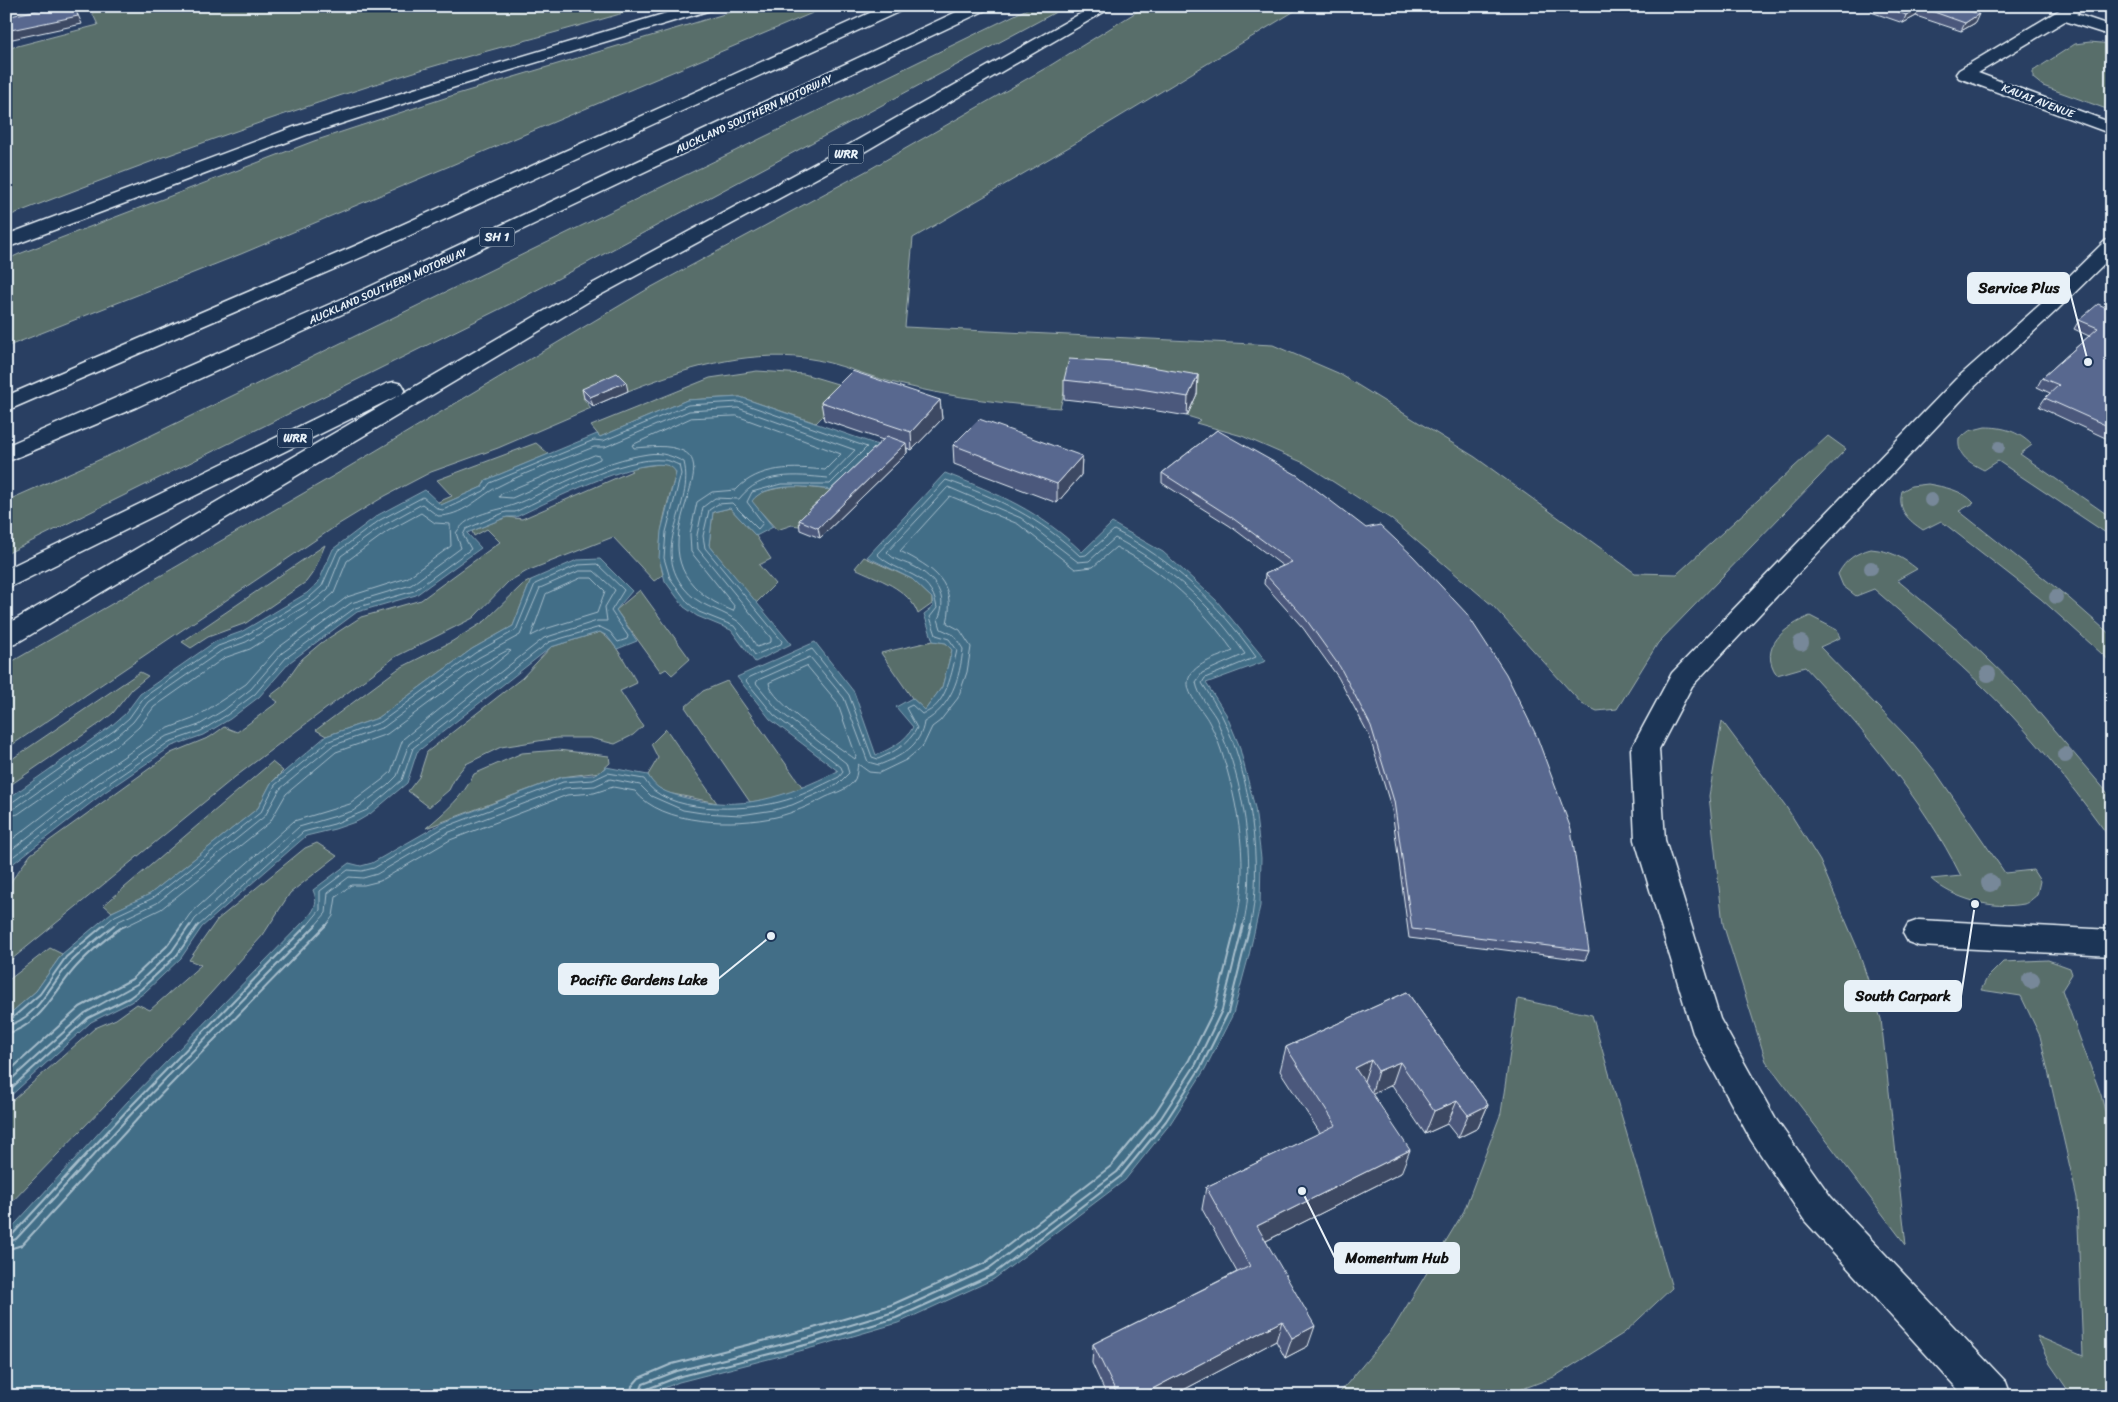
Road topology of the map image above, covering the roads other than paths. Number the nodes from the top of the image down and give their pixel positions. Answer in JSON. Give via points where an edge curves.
{"nodes":[{"id":1,"x":708,"y":6,"type":"edge"},
{"id":2,"x":899,"y":6,"type":"edge"},
{"id":3,"x":982,"y":6,"type":"edge"},
{"id":4,"x":1106,"y":6,"type":"edge"},
{"id":5,"x":2078,"y":6,"type":"edge"},
{"id":6,"x":2064,"y":15,"type":"junction"},
{"id":7,"x":2112,"y":31,"type":"edge"},
{"id":8,"x":2112,"y":129,"type":"edge"},
{"id":9,"x":6,"y":242,"type":"edge"},
{"id":10,"x":2112,"y":245,"type":"edge"},
{"id":11,"x":584,"y":296,"type":"junction"},
{"id":12,"x":6,"y":404,"type":"edge"},
{"id":13,"x":6,"y":456,"type":"edge"},
{"id":14,"x":6,"y":580,"type":"edge"},
{"id":15,"x":6,"y":637,"type":"edge"},
{"id":16,"x":1919,"y":933,"type":"dead end"},
{"id":17,"x":2112,"y":943,"type":"edge"},
{"id":18,"x":1992,"y":1396,"type":"edge"}],
"edges":[{"from":1,"to":9,"type":"main road","via":[[429,89],[299,132]]},
{"from":2,"to":12,"type":"main road","via":[[362,250]]},
{"from":3,"to":13,"type":"main road","name":"AUCKLAND SOUTHERN MOTORWAY","number":"SH 1","via":[[481,244]]},
{"from":4,"to":11,"type":"main road","number":"WRR","via":[[845,155]]},
{"from":5,"to":6,"type":"main road"},
{"from":6,"to":7,"type":"main road"},
{"from":6,"to":8,"type":"main road","name":"KAUAI AVENUE","via":[[1965,74]]},
{"from":10,"to":18,"type":"main road","via":[[1964,384],[1682,680],[1645,749],[1650,840],[1705,1023],[1763,1129],[1818,1209]]},
{"from":11,"to":14,"type":"main road","number":"WRR"},
{"from":11,"to":15,"type":"main road"},
{"from":16,"to":17,"type":"main road"}]}
